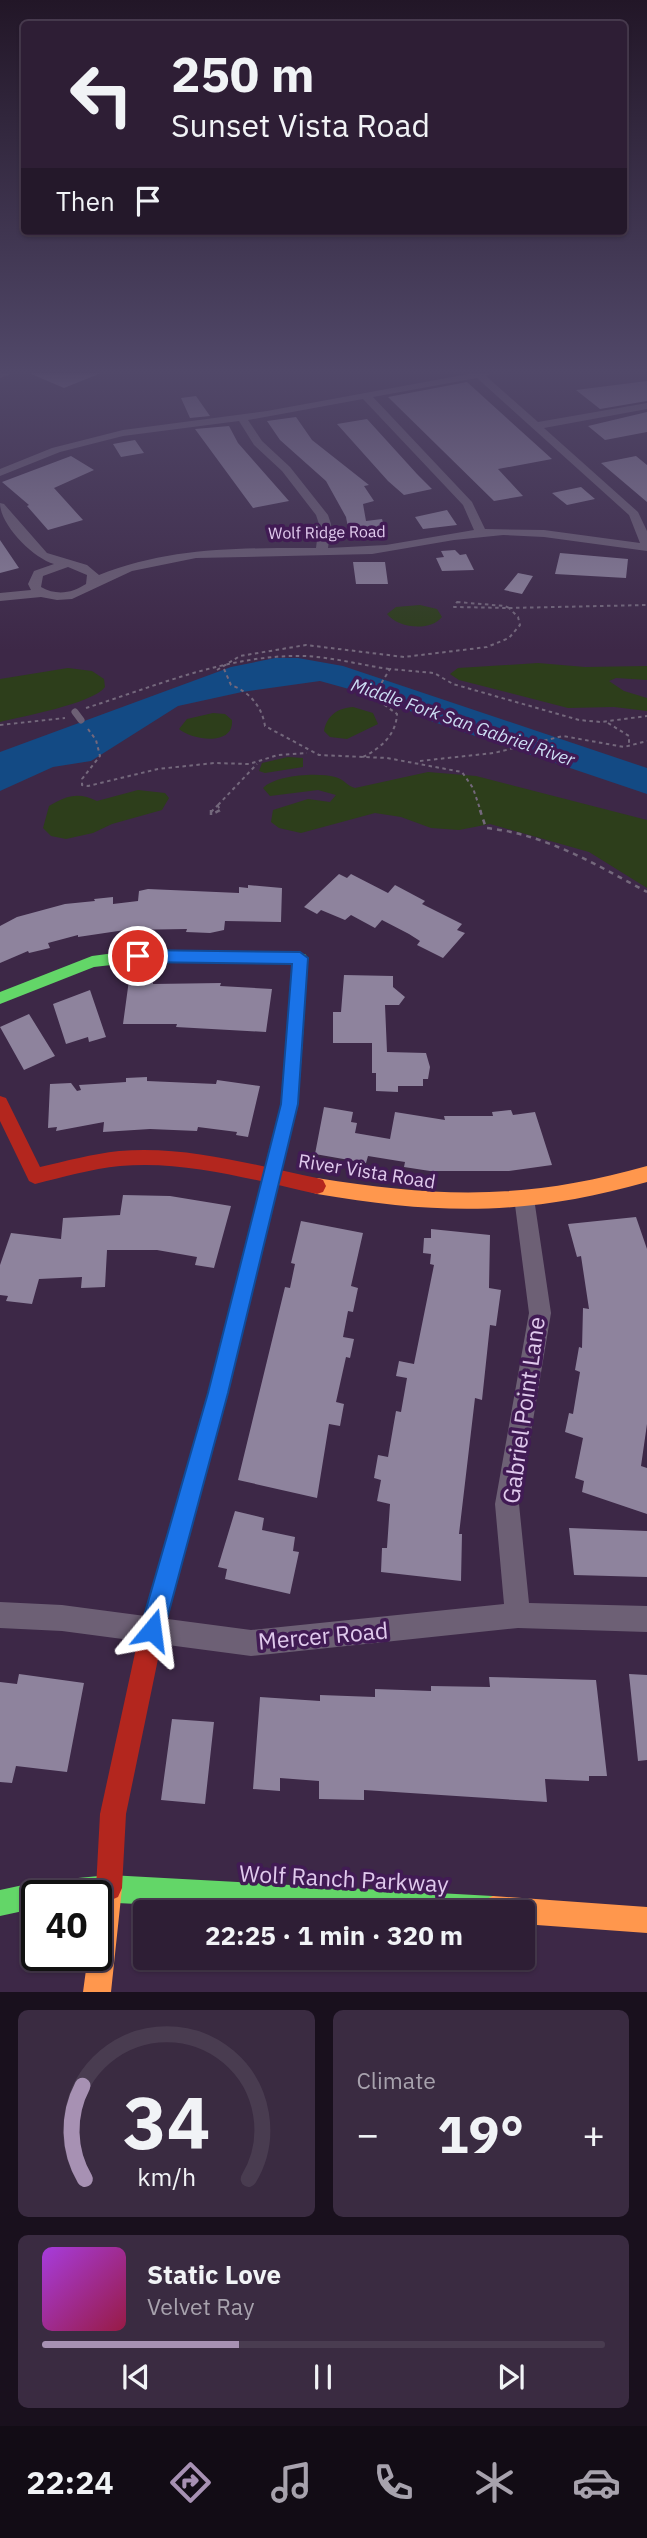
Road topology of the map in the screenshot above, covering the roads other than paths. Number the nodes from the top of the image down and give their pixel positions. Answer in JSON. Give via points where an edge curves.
{"nodes":[{"id":1,"x":17,"y":466,"type":"edge"},
{"id":2,"x":283,"y":466,"type":"edge"},
{"id":3,"x":432,"y":466,"type":"edge"},
{"id":4,"x":580,"y":466,"type":"edge"},
{"id":5,"x":0,"y":473,"type":"edge"},
{"id":6,"x":0,"y":506,"type":"edge"},
{"id":7,"x":481,"y":533,"type":"junction"},
{"id":8,"x":647,"y":546,"type":"edge"},
{"id":9,"x":322,"y":549,"type":"junction"},
{"id":10,"x":41,"y":555,"type":"junction"},
{"id":11,"x":63,"y":565,"type":"junction"},
{"id":12,"x":85,"y":568,"type":"junction"},
{"id":13,"x":124,"y":568,"type":"junction"},
{"id":14,"x":37,"y":576,"type":"junction"},
{"id":15,"x":93,"y":582,"type":"junction"},
{"id":16,"x":41,"y":593,"type":"junction"},
{"id":17,"x":0,"y":596,"type":"edge"},
{"id":18,"x":75,"y":712,"type":"road end"},
{"id":19,"x":81,"y":720,"type":"road end"},
{"id":20,"x":0,"y":998,"type":"edge"},
{"id":21,"x":0,"y":1103,"type":"edge"},
{"id":22,"x":647,"y":1174,"type":"edge"},
{"id":23,"x":271,"y":1177,"type":"junction"},
{"id":24,"x":525,"y":1205,"type":"junction"},
{"id":25,"x":0,"y":1615,"type":"edge"},
{"id":26,"x":518,"y":1615,"type":"junction"},
{"id":27,"x":647,"y":1619,"type":"edge"},
{"id":28,"x":152,"y":1630,"type":"junction"},
{"id":29,"x":109,"y":1880,"type":"edge"},
{"id":30,"x":112,"y":1888,"type":"edge"},
{"id":31,"x":21,"y":1898,"type":"edge"},
{"id":32,"x":0,"y":1903,"type":"edge"},
{"id":33,"x":647,"y":1920,"type":"edge"},
{"id":34,"x":99,"y":1971,"type":"edge"},
{"id":35,"x":97,"y":1992,"type":"edge"}],
"edges":[{"from":1,"to":5,"type":"street"},
{"from":2,"to":9,"type":"street","via":[[322,515]]},
{"from":3,"to":7,"type":"street","via":[[468,504]]},
{"from":4,"to":8,"type":"street","via":[[634,514]]},
{"from":6,"to":10,"type":"street"},
{"from":7,"to":8,"type":"street","name":"Wolf Ridge Road","via":[[520,532]]},
{"from":7,"to":9,"type":"street","name":"Wolf Ridge Road","via":[[372,550]]},
{"from":9,"to":13,"type":"street","name":"Wolf Ridge Road","via":[[224,550]]},
{"from":10,"to":11,"type":"street"},
{"from":10,"to":14,"type":"street"},
{"from":11,"to":12,"type":"street"},
{"from":11,"to":14,"type":"street"},
{"from":12,"to":13,"type":"street"},
{"from":12,"to":15,"type":"street","via":[[93,574]]},
{"from":13,"to":15,"type":"street","name":"Wolf Ridge Road"},
{"from":14,"to":16,"type":"street","via":[[36,589]]},
{"from":14,"to":17,"type":"street"},
{"from":15,"to":16,"type":"street","name":"Wolf Ridge Road","via":[[86,590],[68,596]]},
{"from":16,"to":17,"type":"street","name":"Wolf Ridge Road"},
{"from":18,"to":19,"type":"lane"},
{"from":20,"to":23,"type":"street","via":[[92,962],[138,956],[300,958],[290,1104]]},
{"from":21,"to":23,"type":"street","name":"River Vista Road","via":[[35,1176],[108,1160],[182,1161]]},
{"from":22,"to":24,"type":"street","name":"River Vista Road","via":[[581,1195]]},
{"from":23,"to":24,"type":"street","name":"River Vista Road","via":[[431,1204]]},
{"from":23,"to":28,"type":"street","via":[[218,1393]]},
{"from":24,"to":26,"type":"street","name":"Gabriel Point Lane","via":[[540,1313],[507,1504]]},
{"from":25,"to":28,"type":"street","name":"Mercer Road"},
{"from":26,"to":27,"type":"street","name":"Mercer Road"},
{"from":26,"to":28,"type":"street","name":"Mercer Road","via":[[251,1643]]},
{"from":28,"to":29,"type":"street","via":[[113,1814]]},
{"from":30,"to":33,"type":"street","name":"Wolf Ranch Parkway"},
{"from":31,"to":32,"type":"street","name":"Wolf Ranch Parkway"},
{"from":34,"to":35,"type":"street"}]}
